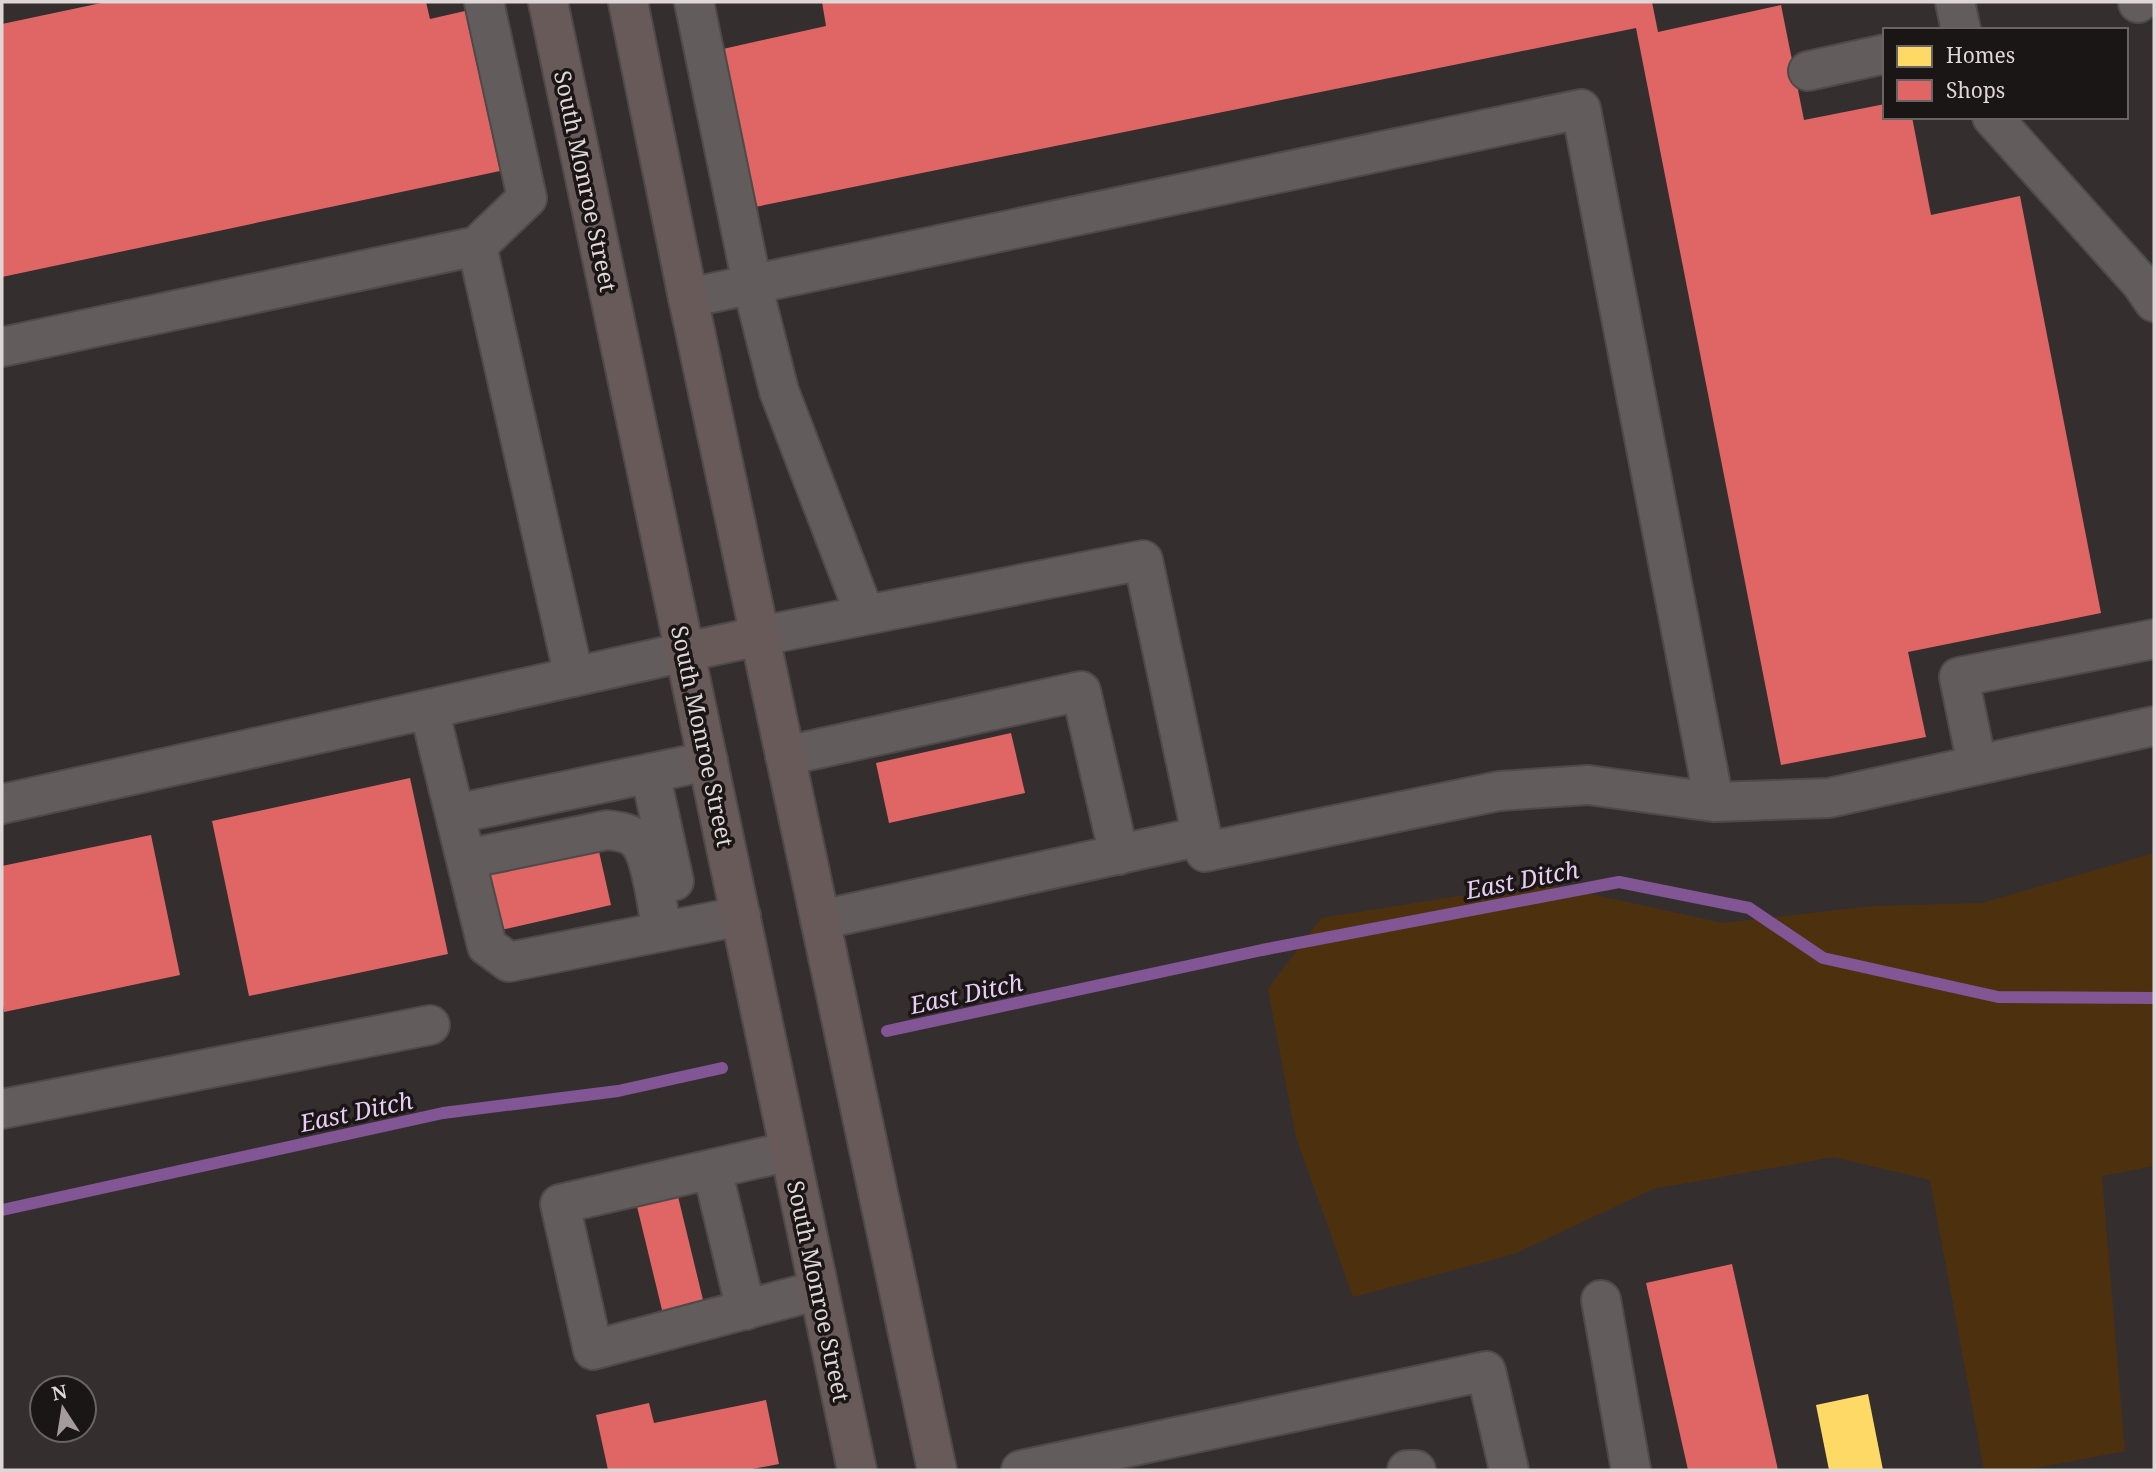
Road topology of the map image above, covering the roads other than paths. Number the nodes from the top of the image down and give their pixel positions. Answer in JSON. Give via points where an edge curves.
{"nodes":[{"id":1,"x":484,"y":2,"type":"edge"},
{"id":2,"x":548,"y":2,"type":"edge"},
{"id":3,"x":628,"y":2,"type":"edge"},
{"id":4,"x":694,"y":2,"type":"edge"},
{"id":5,"x":1955,"y":2,"type":"edge"},
{"id":6,"x":1961,"y":28,"type":"edge"},
{"id":7,"x":1883,"y":54,"type":"edge"},
{"id":8,"x":1808,"y":71,"type":"dead end"},
{"id":9,"x":1994,"y":119,"type":"edge"},
{"id":10,"x":477,"y":246,"type":"junction"},
{"id":11,"x":752,"y":284,"type":"junction"},
{"id":12,"x":688,"y":298,"type":"junction"},
{"id":13,"x":2154,"y":302,"type":"edge"},
{"id":14,"x":2,"y":347,"type":"edge"},
{"id":15,"x":864,"y":615,"type":"junction"},
{"id":16,"x":760,"y":636,"type":"junction"},
{"id":17,"x":2154,"y":639,"type":"edge"},
{"id":18,"x":685,"y":652,"type":"junction"},
{"id":19,"x":574,"y":677,"type":"junction"},
{"id":20,"x":429,"y":709,"type":"junction"},
{"id":21,"x":2154,"y":726,"type":"edge"},
{"id":22,"x":785,"y":756,"type":"junction"},
{"id":23,"x":708,"y":761,"type":"junction"},
{"id":24,"x":1977,"y":765,"type":"junction"},
{"id":25,"x":650,"y":773,"type":"junction"},
{"id":26,"x":1714,"y":802,"type":"junction"},
{"id":27,"x":2,"y":804,"type":"edge"},
{"id":28,"x":455,"y":814,"type":"junction"},
{"id":29,"x":1202,"y":836,"type":"junction"},
{"id":30,"x":1119,"y":855,"type":"junction"},
{"id":31,"x":466,"y":859,"type":"junction"},
{"id":32,"x":741,"y":916,"type":"junction"},
{"id":33,"x":820,"y":920,"type":"junction"},
{"id":34,"x":673,"y":929,"type":"junction"},
{"id":35,"x":430,"y":1025,"type":"dead end"},
{"id":36,"x":2,"y":1108,"type":"edge"},
{"id":37,"x":790,"y":1151,"type":"junction"},
{"id":38,"x":712,"y":1169,"type":"junction"},
{"id":39,"x":820,"y":1290,"type":"junction"},
{"id":40,"x":1601,"y":1300,"type":"dead end"},
{"id":41,"x":746,"y":1310,"type":"junction"},
{"id":42,"x":854,"y":1455,"type":"edge"},
{"id":43,"x":1060,"y":1467,"type":"edge"},
{"id":44,"x":883,"y":1470,"type":"edge"},
{"id":45,"x":937,"y":1470,"type":"edge"},
{"id":46,"x":1021,"y":1470,"type":"edge"},
{"id":47,"x":1407,"y":1470,"type":"edge"},
{"id":48,"x":1416,"y":1470,"type":"edge"},
{"id":49,"x":1509,"y":1470,"type":"edge"},
{"id":50,"x":1631,"y":1470,"type":"edge"}],
"edges":[{"from":1,"to":10,"type":"lane","via":[[527,198]]},
{"from":2,"to":18,"type":"main road","name":"South Monroe Street"},
{"from":3,"to":12,"type":"main road"},
{"from":4,"to":11,"type":"lane"},
{"from":5,"to":6,"type":"lane"},
{"from":7,"to":8,"type":"lane"},
{"from":9,"to":13,"type":"lane"},
{"from":10,"to":14,"type":"lane"},
{"from":10,"to":19,"type":"lane"},
{"from":11,"to":12,"type":"lane"},
{"from":11,"to":15,"type":"lane","via":[[779,391]]},
{"from":11,"to":26,"type":"lane","via":[[1581,109]]},
{"from":12,"to":16,"type":"main road"},
{"from":15,"to":16,"type":"lane"},
{"from":15,"to":29,"type":"lane","via":[[1143,560]]},
{"from":16,"to":18,"type":"main road"},
{"from":16,"to":22,"type":"main road"},
{"from":17,"to":24,"type":"lane","via":[[1959,677]]},
{"from":18,"to":19,"type":"lane"},
{"from":18,"to":23,"type":"main road","name":"South Monroe Street"},
{"from":19,"to":20,"type":"lane"},
{"from":20,"to":27,"type":"lane"},
{"from":20,"to":28,"type":"lane"},
{"from":21,"to":24,"type":"lane"},
{"from":22,"to":30,"type":"lane","via":[[1081,691]]},
{"from":22,"to":33,"type":"main road"},
{"from":23,"to":25,"type":"lane"},
{"from":23,"to":32,"type":"main road","name":"South Monroe Street"},
{"from":24,"to":26,"type":"lane","via":[[1829,798]]},
{"from":25,"to":28,"type":"lane"},
{"from":25,"to":34,"type":"lane"},
{"from":26,"to":29,"type":"lane","via":[[1588,785],[1499,791],[1205,852]]},
{"from":28,"to":31,"type":"lane"},
{"from":29,"to":30,"type":"lane"},
{"from":30,"to":33,"type":"lane"},
{"from":31,"to":34,"type":"lane","via":[[607,830],[619,832],[635,838],[643,849]]},
{"from":31,"to":34,"type":"lane","via":[[487,946],[509,962]]},
{"from":32,"to":34,"type":"lane"},
{"from":32,"to":37,"type":"main road","name":"South Monroe Street"},
{"from":33,"to":45,"type":"main road"},
{"from":35,"to":36,"type":"lane"},
{"from":37,"to":38,"type":"lane"},
{"from":37,"to":39,"type":"main road","name":"South Monroe Street"},
{"from":38,"to":41,"type":"lane"},
{"from":38,"to":41,"type":"lane","via":[[560,1204],[593,1350]]},
{"from":39,"to":41,"type":"lane"},
{"from":39,"to":42,"type":"main road","name":"South Monroe Street"},
{"from":40,"to":50,"type":"lane"},
{"from":42,"to":44,"type":"main road"},
{"from":43,"to":46,"type":"lane"},
{"from":43,"to":49,"type":"lane","via":[[1486,1371]]},
{"from":47,"to":48,"type":"lane"}]}
